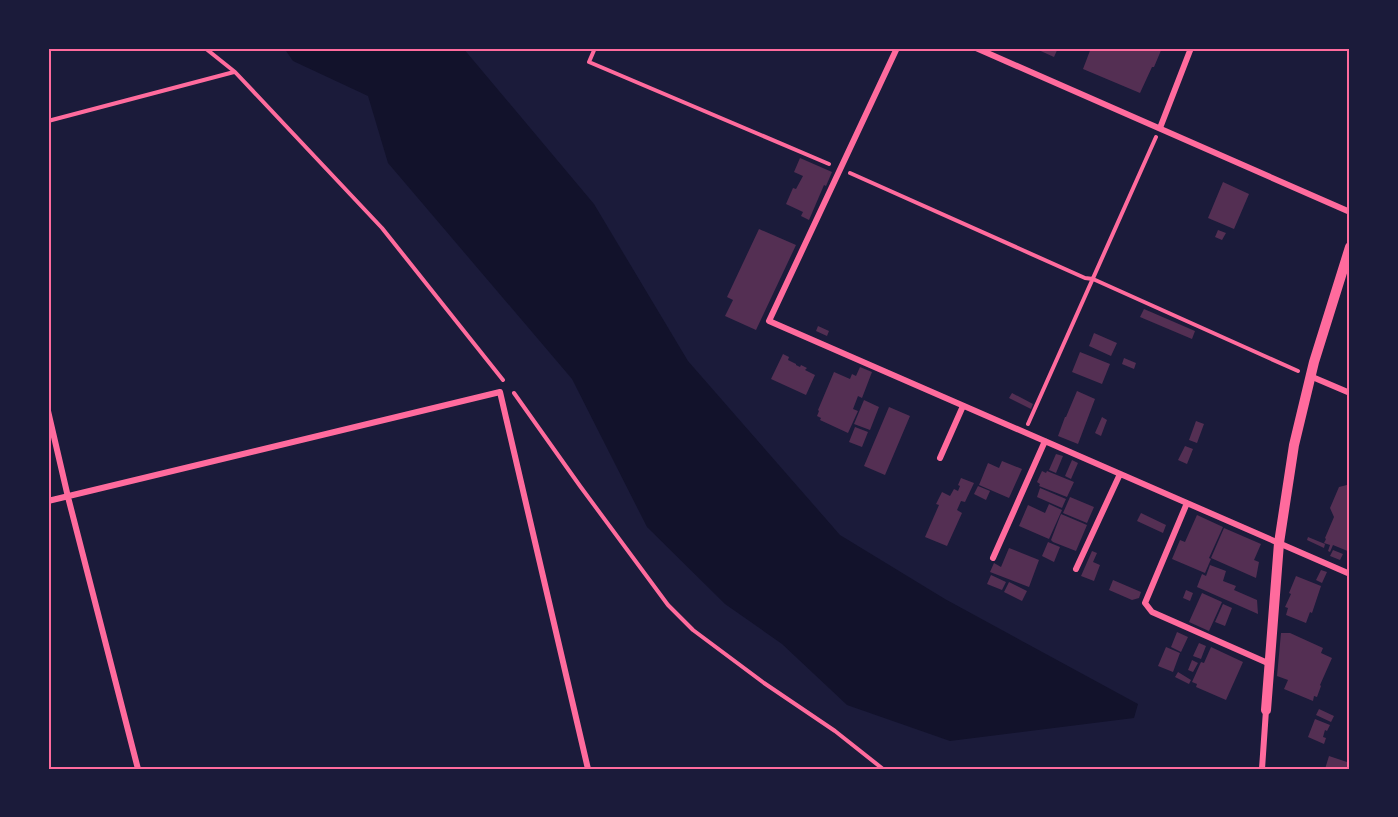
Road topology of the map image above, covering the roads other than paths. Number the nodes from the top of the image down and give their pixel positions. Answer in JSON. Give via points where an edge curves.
{"nodes":[{"id":1,"x":897,"y":48,"type":"edge"},
{"id":2,"x":976,"y":48,"type":"edge"},
{"id":3,"x":1191,"y":48,"type":"edge"},
{"id":4,"x":1160,"y":128,"type":"junction"},
{"id":5,"x":1350,"y":212,"type":"edge"},
{"id":6,"x":1350,"y":247,"type":"edge"},
{"id":7,"x":1310,"y":376,"type":"junction"},
{"id":8,"x":1350,"y":393,"type":"edge"},
{"id":9,"x":963,"y":406,"type":"junction"},
{"id":10,"x":48,"y":411,"type":"edge"},
{"id":11,"x":1045,"y":441,"type":"junction"},
{"id":12,"x":940,"y":458,"type":"dead end"},
{"id":13,"x":1120,"y":474,"type":"junction"},
{"id":14,"x":68,"y":497,"type":"junction"},
{"id":15,"x":48,"y":501,"type":"edge"},
{"id":16,"x":1187,"y":503,"type":"junction"},
{"id":17,"x":1279,"y":543,"type":"junction"},
{"id":18,"x":993,"y":558,"type":"dead end"},
{"id":19,"x":1076,"y":569,"type":"dead end"},
{"id":20,"x":1350,"y":574,"type":"edge"},
{"id":21,"x":1270,"y":664,"type":"junction"},
{"id":22,"x":1266,"y":710,"type":"joint"},
{"id":23,"x":138,"y":769,"type":"edge"},
{"id":24,"x":588,"y":769,"type":"edge"},
{"id":25,"x":1262,"y":769,"type":"edge"}],
"edges":[{"from":1,"to":9,"type":"street","via":[[769,321]]},
{"from":2,"to":4,"type":"street"},
{"from":3,"to":4,"type":"street"},
{"from":4,"to":5,"type":"street"},
{"from":6,"to":7,"type":"street"},
{"from":7,"to":8,"type":"street"},
{"from":7,"to":17,"type":"street","via":[[1294,445]]},
{"from":9,"to":11,"type":"street"},
{"from":9,"to":12,"type":"street"},
{"from":10,"to":14,"type":"street"},
{"from":11,"to":13,"type":"street"},
{"from":11,"to":18,"type":"street"},
{"from":13,"to":16,"type":"street"},
{"from":13,"to":19,"type":"street"},
{"from":14,"to":15,"type":"street"},
{"from":14,"to":23,"type":"street"},
{"from":14,"to":24,"type":"street","via":[[500,392]]},
{"from":16,"to":17,"type":"street"},
{"from":16,"to":21,"type":"street","via":[[1146,603],[1152,612]]},
{"from":17,"to":20,"type":"street"},
{"from":17,"to":21,"type":"street"},
{"from":21,"to":22,"type":"street"},
{"from":22,"to":25,"type":"street"}]}
